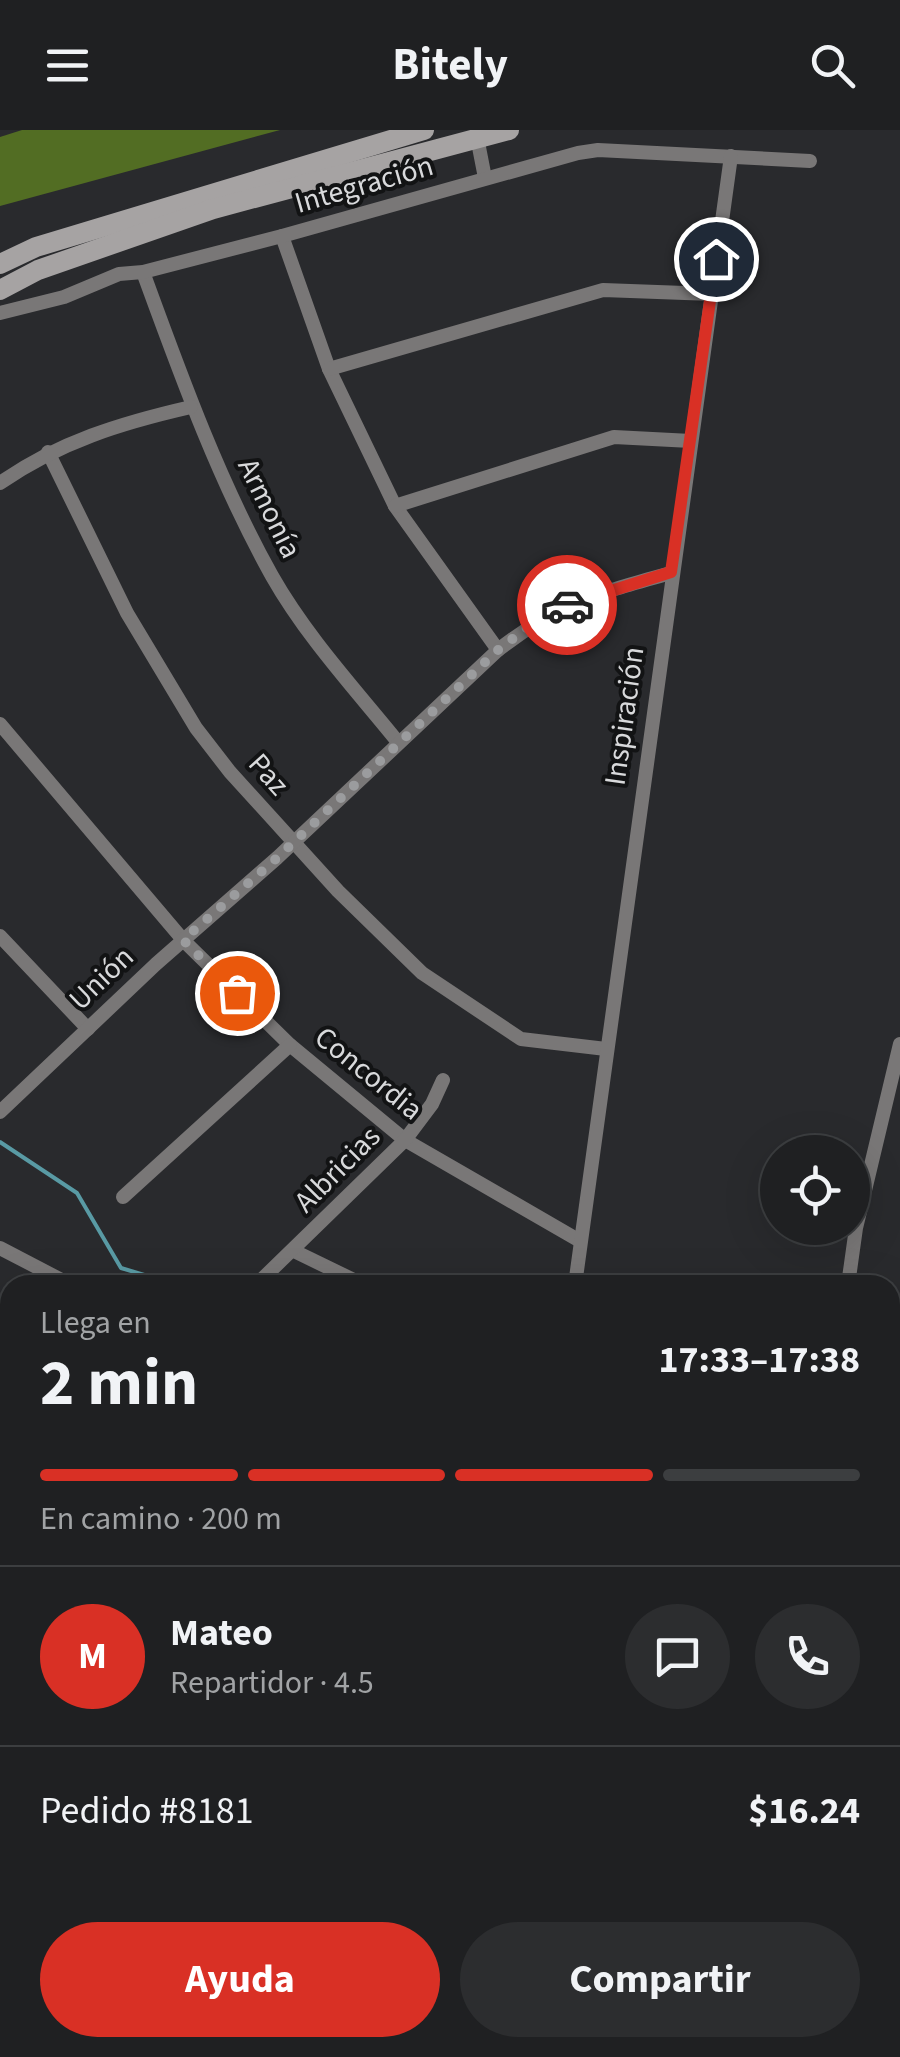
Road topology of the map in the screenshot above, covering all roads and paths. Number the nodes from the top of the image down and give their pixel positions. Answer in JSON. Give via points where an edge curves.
{"nodes":[{"id":1,"x":424,"y":130,"type":"edge"},
{"id":2,"x":509,"y":130,"type":"edge"},
{"id":3,"x":401,"y":133,"type":"edge"},
{"id":4,"x":478,"y":137,"type":"junction"},
{"id":5,"x":731,"y":156,"type":"junction"},
{"id":6,"x":810,"y":162,"type":"dead end"},
{"id":7,"x":485,"y":178,"type":"junction"},
{"id":8,"x":282,"y":236,"type":"junction"},
{"id":9,"x":0,"y":264,"type":"edge"},
{"id":10,"x":143,"y":272,"type":"junction"},
{"id":11,"x":0,"y":290,"type":"edge"},
{"id":12,"x":712,"y":294,"type":"junction"},
{"id":13,"x":0,"y":313,"type":"edge"},
{"id":14,"x":329,"y":369,"type":"junction"},
{"id":15,"x":191,"y":407,"type":"junction"},
{"id":16,"x":691,"y":441,"type":"junction"},
{"id":17,"x":48,"y":452,"type":"junction"},
{"id":18,"x":0,"y":483,"type":"edge"},
{"id":19,"x":395,"y":506,"type":"junction"},
{"id":20,"x":671,"y":572,"type":"junction"},
{"id":21,"x":498,"y":650,"type":"junction"},
{"id":22,"x":0,"y":724,"type":"edge"},
{"id":23,"x":397,"y":742,"type":"junction"},
{"id":24,"x":293,"y":842,"type":"junction"},
{"id":25,"x":0,"y":936,"type":"edge"},
{"id":26,"x":183,"y":940,"type":"junction"},
{"id":27,"x":88,"y":1028,"type":"junction"},
{"id":28,"x":290,"y":1044,"type":"junction"},
{"id":29,"x":900,"y":1044,"type":"edge"},
{"id":30,"x":606,"y":1049,"type":"junction"},
{"id":31,"x":443,"y":1080,"type":"dead end"},
{"id":32,"x":895,"y":1083,"type":"edge"},
{"id":33,"x":0,"y":1112,"type":"edge"},
{"id":34,"x":405,"y":1140,"type":"junction"},
{"id":35,"x":123,"y":1197,"type":"dead end"},
{"id":36,"x":580,"y":1241,"type":"junction"},
{"id":37,"x":0,"y":1248,"type":"edge"},
{"id":38,"x":294,"y":1251,"type":"junction"},
{"id":39,"x":52,"y":1275,"type":"edge"},
{"id":40,"x":267,"y":1275,"type":"edge"},
{"id":41,"x":343,"y":1275,"type":"edge"},
{"id":42,"x":576,"y":1275,"type":"edge"},
{"id":43,"x":849,"y":1275,"type":"edge"}],
"edges":[{"from":1,"to":3,"type":"main road"},
{"from":2,"to":4,"type":"main road"},
{"from":3,"to":9,"type":"main road"},
{"from":4,"to":7,"type":"street"},
{"from":4,"to":11,"type":"main road","via":[[213,208],[38,270]]},
{"from":5,"to":6,"type":"street","name":"Integración"},
{"from":5,"to":7,"type":"street","name":"Integración","via":[[598,150]]},
{"from":5,"to":12,"type":"street","name":"Inspiración"},
{"from":7,"to":8,"type":"street","name":"Integración"},
{"from":8,"to":10,"type":"street","name":"Integración"},
{"from":8,"to":14,"type":"street"},
{"from":10,"to":13,"type":"street","name":"Integración"},
{"from":10,"to":15,"type":"street","name":"Armonía"},
{"from":12,"to":14,"type":"street","via":[[603,290]]},
{"from":12,"to":16,"type":"street","name":"Inspiración"},
{"from":14,"to":19,"type":"street"},
{"from":15,"to":17,"type":"street","via":[[124,422]]},
{"from":15,"to":23,"type":"street","name":"Armonía","via":[[272,576]]},
{"from":16,"to":19,"type":"street","via":[[614,437]]},
{"from":16,"to":20,"type":"street","name":"Inspiración"},
{"from":17,"to":18,"type":"street"},
{"from":17,"to":24,"type":"street","name":"Paz","via":[[127,613],[196,728]]},
{"from":19,"to":21,"type":"street"},
{"from":20,"to":21,"type":"street","name":"Unión","via":[[580,598]]},
{"from":20,"to":30,"type":"street","name":"Inspiración"},
{"from":21,"to":23,"type":"street","name":"Unión"},
{"from":22,"to":26,"type":"street","name":"Concordia"},
{"from":23,"to":24,"type":"street","name":"Unión"},
{"from":24,"to":26,"type":"street","name":"Unión"},
{"from":24,"to":30,"type":"street","name":"Paz","via":[[422,973],[521,1040]]},
{"from":25,"to":27,"type":"street"},
{"from":26,"to":27,"type":"street","name":"Unión"},
{"from":26,"to":28,"type":"street","name":"Concordia"},
{"from":27,"to":33,"type":"street","name":"Unión"},
{"from":28,"to":34,"type":"street","name":"Concordia"},
{"from":28,"to":35,"type":"street"},
{"from":29,"to":32,"type":"street"},
{"from":30,"to":36,"type":"street","name":"Inspiración"},
{"from":31,"to":34,"type":"street","name":"Albricias"},
{"from":32,"to":43,"type":"street"},
{"from":34,"to":36,"type":"street","name":"Concordia"},
{"from":34,"to":38,"type":"street","name":"Albricias"},
{"from":36,"to":42,"type":"street","name":"Inspiración"},
{"from":37,"to":39,"type":"street"},
{"from":38,"to":40,"type":"street","name":"Albricias"},
{"from":38,"to":41,"type":"street"}]}
